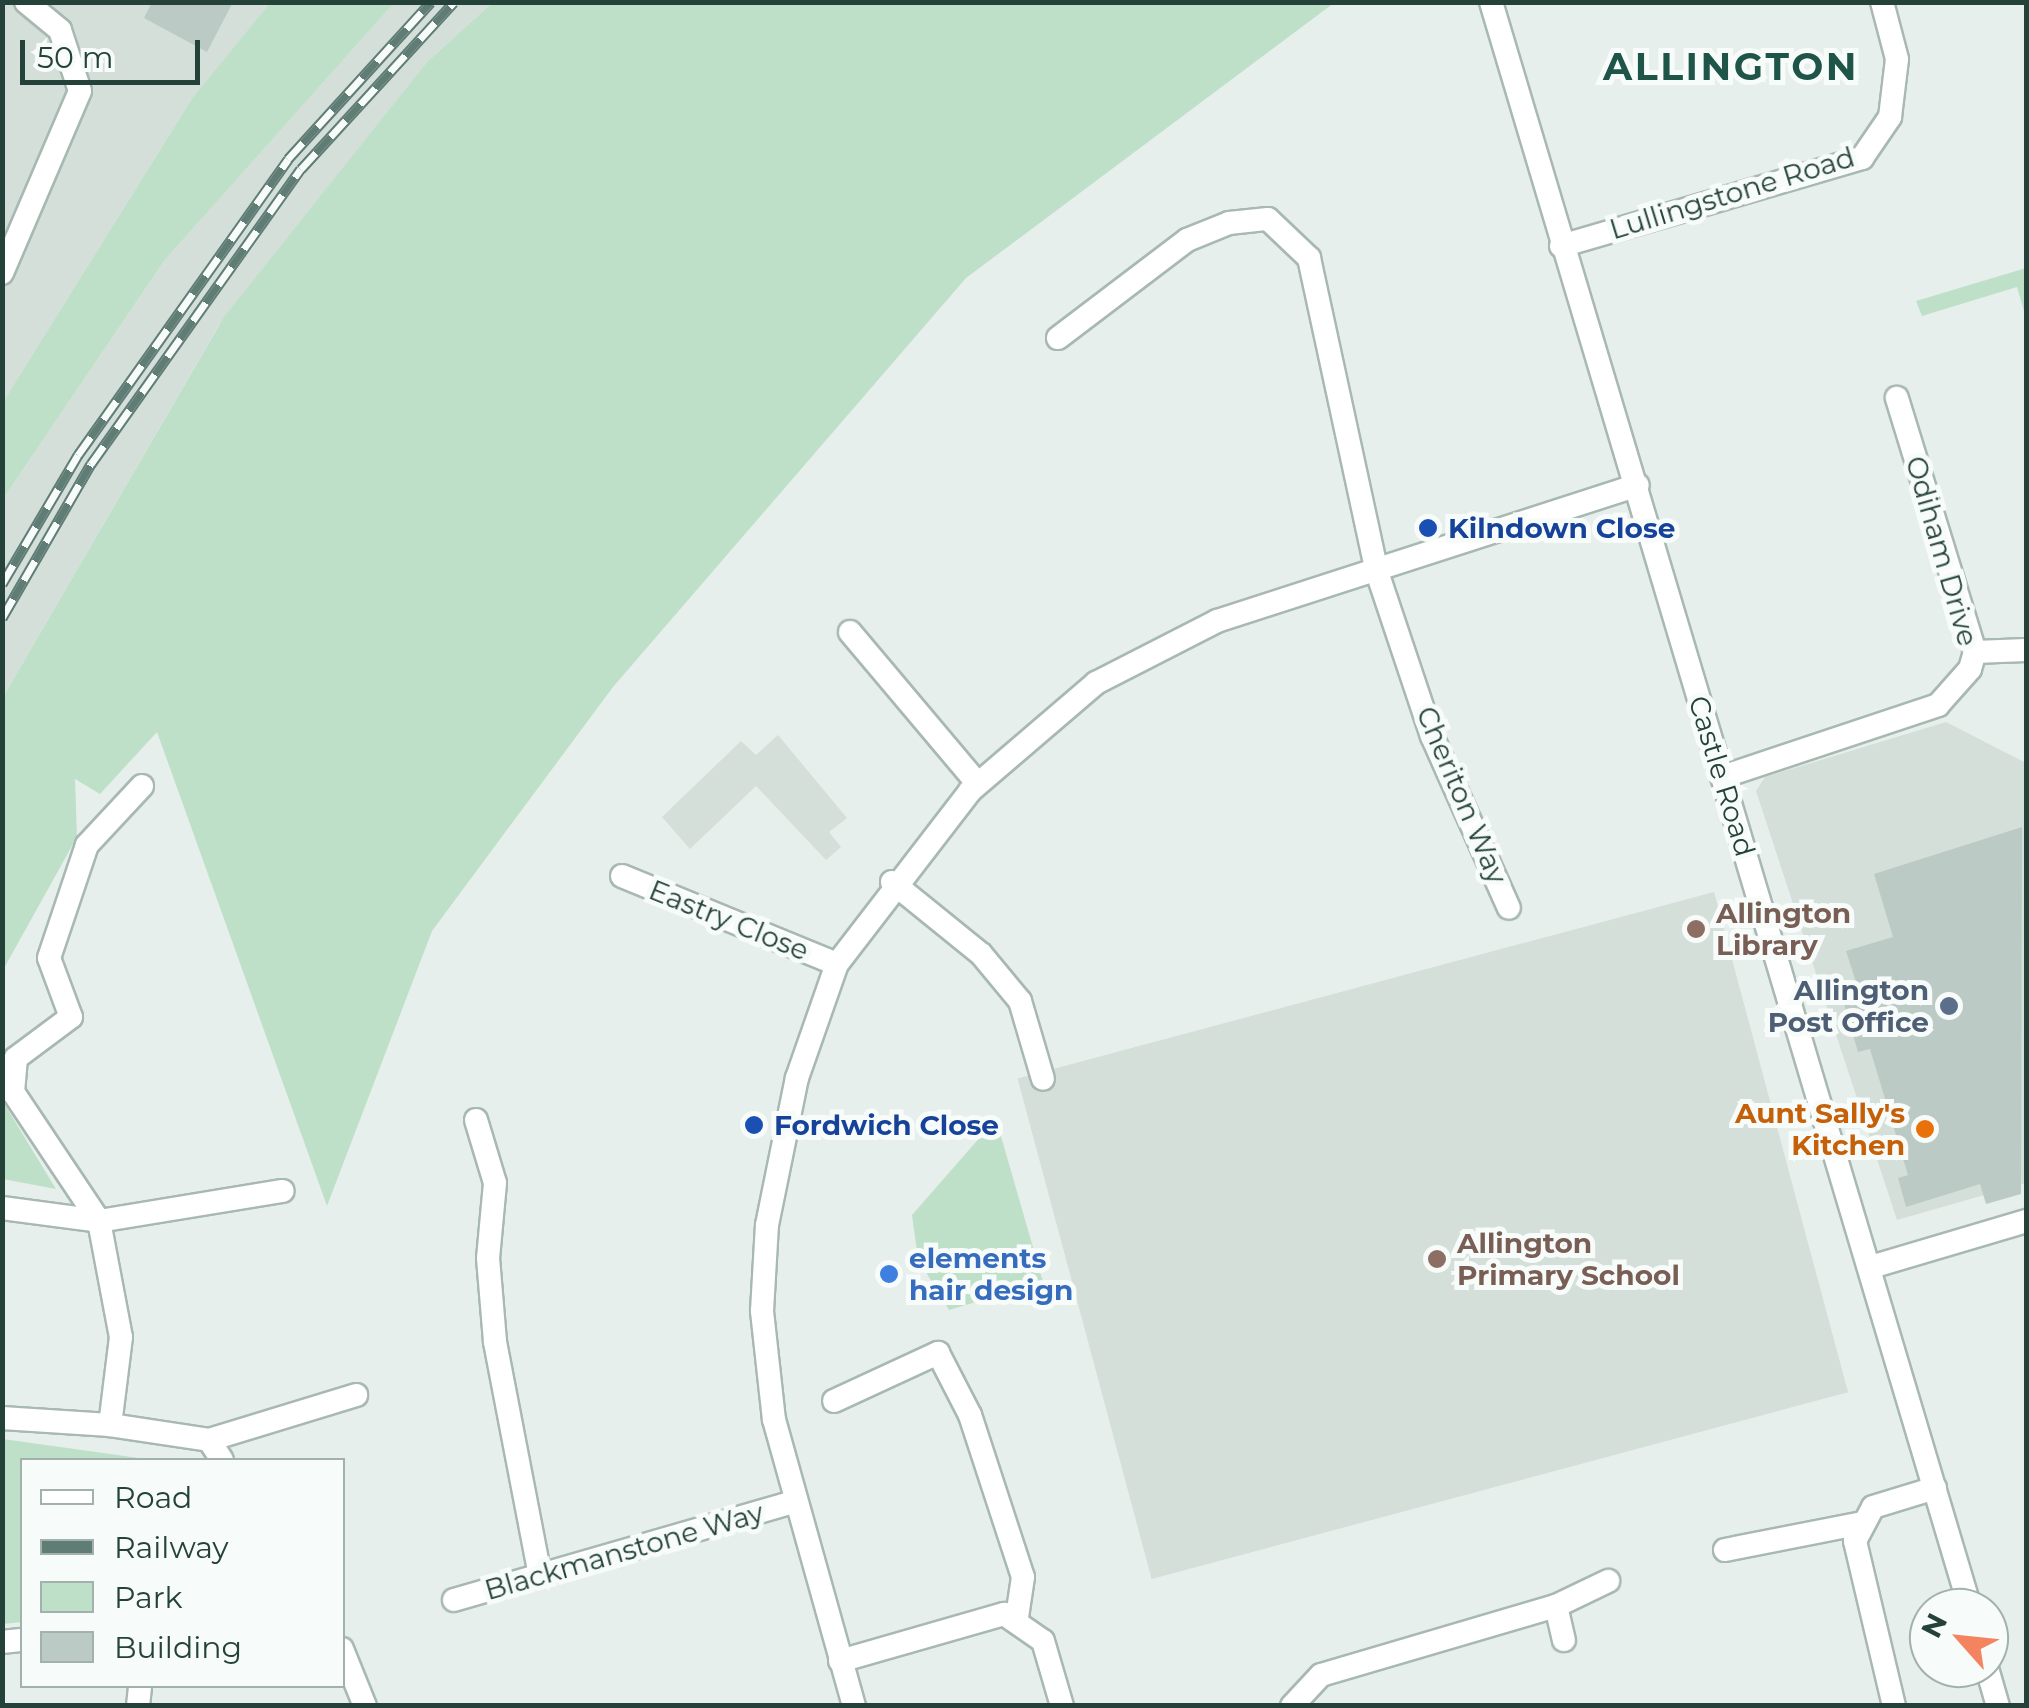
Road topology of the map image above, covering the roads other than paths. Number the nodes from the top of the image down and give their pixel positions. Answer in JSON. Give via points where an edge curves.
{"nodes":[{"id":1,"x":26,"y":2,"type":"edge"},
{"id":2,"x":1491,"y":2,"type":"edge"},
{"id":3,"x":1882,"y":2,"type":"edge"},
{"id":4,"x":1562,"y":246,"type":"junction"},
{"id":5,"x":2,"y":273,"type":"edge"},
{"id":6,"x":1058,"y":338,"type":"dead end"},
{"id":7,"x":1897,"y":398,"type":"dead end"},
{"id":8,"x":1638,"y":485,"type":"junction"},
{"id":9,"x":1376,"y":568,"type":"junction"},
{"id":10,"x":850,"y":632,"type":"dead end"},
{"id":11,"x":2026,"y":650,"type":"edge"},
{"id":12,"x":1975,"y":652,"type":"junction"},
{"id":13,"x":1722,"y":777,"type":"junction"},
{"id":14,"x":977,"y":783,"type":"junction"},
{"id":15,"x":142,"y":786,"type":"dead end"},
{"id":16,"x":622,"y":876,"type":"dead end"},
{"id":17,"x":892,"y":882,"type":"junction"},
{"id":18,"x":1509,"y":908,"type":"dead end"},
{"id":19,"x":837,"y":964,"type":"junction"},
{"id":20,"x":1043,"y":1079,"type":"dead end"},
{"id":21,"x":476,"y":1120,"type":"dead end"},
{"id":22,"x":282,"y":1190,"type":"dead end"},
{"id":23,"x":2,"y":1208,"type":"edge"},
{"id":24,"x":99,"y":1221,"type":"junction"},
{"id":25,"x":2026,"y":1221,"type":"edge"},
{"id":26,"x":1871,"y":1267,"type":"junction"},
{"id":27,"x":356,"y":1396,"type":"dead end"},
{"id":28,"x":834,"y":1401,"type":"dead end"},
{"id":29,"x":2,"y":1418,"type":"edge"},
{"id":30,"x":110,"y":1425,"type":"junction"},
{"id":31,"x":215,"y":1450,"type":"edge"},
{"id":32,"x":1936,"y":1488,"type":"junction"},
{"id":33,"x":794,"y":1502,"type":"junction"},
{"id":34,"x":1862,"y":1522,"type":"junction"},
{"id":35,"x":1726,"y":1550,"type":"dead end"},
{"id":36,"x":540,"y":1574,"type":"junction"},
{"id":37,"x":1608,"y":1581,"type":"dead end"},
{"id":38,"x":1964,"y":1588,"type":"edge"},
{"id":39,"x":454,"y":1600,"type":"dead end"},
{"id":40,"x":1556,"y":1606,"type":"junction"},
{"id":41,"x":1018,"y":1617,"type":"junction"},
{"id":42,"x":1564,"y":1640,"type":"dead end"},
{"id":43,"x":345,"y":1657,"type":"edge"},
{"id":44,"x":840,"y":1662,"type":"junction"},
{"id":45,"x":364,"y":1706,"type":"edge"},
{"id":46,"x":854,"y":1706,"type":"edge"},
{"id":47,"x":1062,"y":1706,"type":"edge"},
{"id":48,"x":1292,"y":1706,"type":"edge"},
{"id":49,"x":1894,"y":1706,"type":"edge"}],
"edges":[{"from":1,"to":5,"type":"street","via":[[60,30],[80,91]]},
{"from":2,"to":4,"type":"street","name":"Castle Road"},
{"from":3,"to":4,"type":"street","name":"Lullingstone Road","via":[[1898,59],[1893,98],[1862,158]]},
{"from":4,"to":8,"type":"street","name":"Castle Road"},
{"from":6,"to":9,"type":"street","via":[[1186,240],[1268,219],[1308,258]]},
{"from":7,"to":12,"type":"street","name":"Odiham Drive"},
{"from":8,"to":9,"type":"street"},
{"from":8,"to":13,"type":"street","name":"Castle Road"},
{"from":9,"to":14,"type":"street","via":[[1217,621],[1096,683]]},
{"from":9,"to":18,"type":"street","name":"Cheriton Way","via":[[1432,736]]},
{"from":10,"to":14,"type":"street"},
{"from":11,"to":12,"type":"street"},
{"from":12,"to":13,"type":"street","name":"Odiham Drive","via":[[1962,683],[1938,705]]},
{"from":13,"to":26,"type":"street","name":"Castle Road"},
{"from":14,"to":17,"type":"street"},
{"from":15,"to":24,"type":"street","via":[[86,845],[50,958],[71,1018],[16,1058],[14,1092]]},
{"from":16,"to":19,"type":"street","name":"Eastry Close"},
{"from":17,"to":19,"type":"street"},
{"from":17,"to":20,"type":"street","via":[[980,954],[1020,1001]]},
{"from":19,"to":33,"type":"street","via":[[798,1078],[767,1225],[764,1350]]},
{"from":21,"to":36,"type":"street","via":[[495,1182],[488,1258],[495,1342]]},
{"from":22,"to":24,"type":"street"},
{"from":23,"to":24,"type":"street"},
{"from":24,"to":30,"type":"street","via":[[122,1337]]},
{"from":25,"to":26,"type":"street"},
{"from":26,"to":32,"type":"street","name":"Castle Road"},
{"from":27,"to":31,"type":"street"},
{"from":28,"to":41,"type":"street","via":[[938,1353],[970,1414],[1023,1578]]},
{"from":29,"to":30,"type":"street"},
{"from":30,"to":31,"type":"street"},
{"from":32,"to":34,"type":"street","via":[[1873,1507]]},
{"from":32,"to":38,"type":"street","name":"Castle Road"},
{"from":33,"to":36,"type":"street","name":"Blackmanstone Way"},
{"from":33,"to":44,"type":"street"},
{"from":34,"to":35,"type":"street"},
{"from":34,"to":49,"type":"street","via":[[1857,1563]]},
{"from":36,"to":39,"type":"street","name":"Blackmanstone Way"},
{"from":37,"to":40,"type":"street"},
{"from":40,"to":42,"type":"street"},
{"from":40,"to":48,"type":"street","via":[[1321,1675]]},
{"from":41,"to":44,"type":"street","via":[[987,1615]]},
{"from":41,"to":47,"type":"street","via":[[1043,1641]]},
{"from":43,"to":45,"type":"street"},
{"from":44,"to":46,"type":"street"}]}
